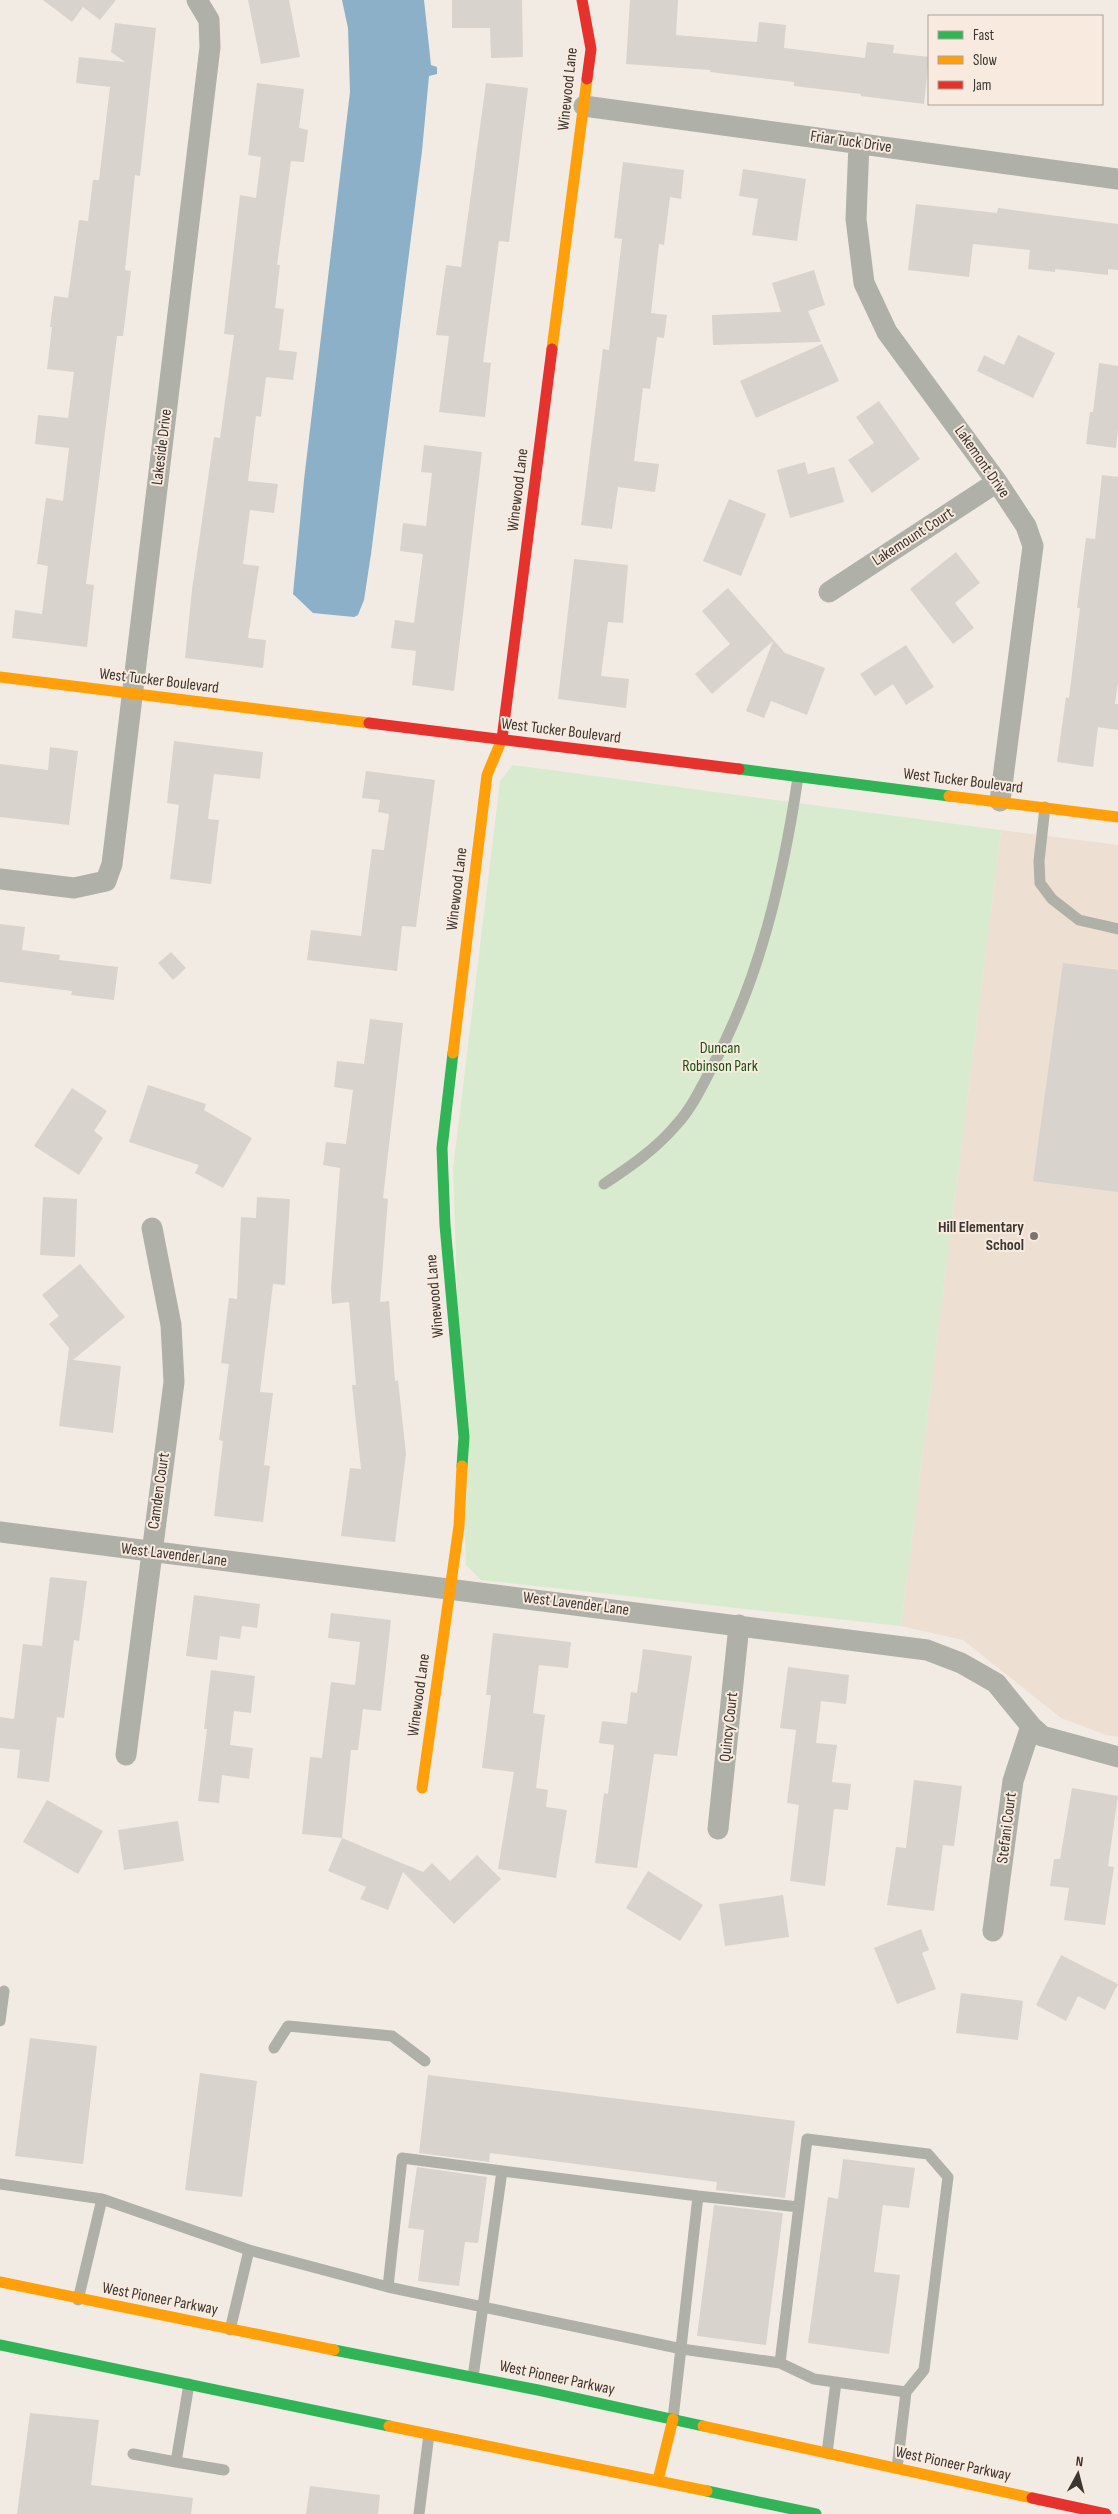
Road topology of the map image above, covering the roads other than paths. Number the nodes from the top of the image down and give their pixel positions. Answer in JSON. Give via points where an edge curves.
{"nodes":[{"id":1,"x":197,"y":0,"type":"edge"},
{"id":2,"x":582,"y":0,"type":"edge"},
{"id":3,"x":584,"y":106,"type":"junction"},
{"id":4,"x":859,"y":143,"type":"junction"},
{"id":5,"x":1118,"y":179,"type":"edge"},
{"id":6,"x":997,"y":482,"type":"junction"},
{"id":7,"x":829,"y":592,"type":"dead end"},
{"id":8,"x":0,"y":677,"type":"edge"},
{"id":9,"x":133,"y":694,"type":"junction"},
{"id":10,"x":502,"y":740,"type":"junction"},
{"id":11,"x":798,"y":777,"type":"junction"},
{"id":12,"x":1000,"y":801,"type":"junction"},
{"id":13,"x":1045,"y":807,"type":"junction"},
{"id":14,"x":1118,"y":817,"type":"edge"},
{"id":15,"x":0,"y":879,"type":"edge"},
{"id":16,"x":1118,"y":929,"type":"edge"},
{"id":17,"x":604,"y":1184,"type":"dead end"},
{"id":18,"x":152,"y":1228,"type":"dead end"},
{"id":19,"x":0,"y":1532,"type":"edge"},
{"id":20,"x":151,"y":1553,"type":"junction"},
{"id":21,"x":450,"y":1588,"type":"junction"},
{"id":22,"x":739,"y":1625,"type":"junction"},
{"id":23,"x":1031,"y":1726,"type":"junction"},
{"id":24,"x":126,"y":1755,"type":"dead end"},
{"id":25,"x":1118,"y":1757,"type":"edge"},
{"id":26,"x":422,"y":1788,"type":"dead end"},
{"id":27,"x":718,"y":1829,"type":"dead end"},
{"id":28,"x":993,"y":1931,"type":"dead end"},
{"id":29,"x":4,"y":1991,"type":"dead end"},
{"id":30,"x":0,"y":2021,"type":"edge"},
{"id":31,"x":274,"y":2048,"type":"dead end"},
{"id":32,"x":425,"y":2061,"type":"dead end"},
{"id":33,"x":502,"y":2171,"type":"junction"},
{"id":34,"x":0,"y":2184,"type":"edge"},
{"id":35,"x":698,"y":2196,"type":"junction"},
{"id":36,"x":102,"y":2199,"type":"junction"},
{"id":37,"x":799,"y":2207,"type":"junction"},
{"id":38,"x":249,"y":2250,"type":"junction"},
{"id":39,"x":0,"y":2282,"type":"edge"},
{"id":40,"x":388,"y":2287,"type":"junction"},
{"id":41,"x":78,"y":2300,"type":"junction"},
{"id":42,"x":483,"y":2307,"type":"junction"},
{"id":43,"x":230,"y":2330,"type":"junction"},
{"id":44,"x":0,"y":2346,"type":"edge"},
{"id":45,"x":682,"y":2349,"type":"junction"},
{"id":46,"x":780,"y":2363,"type":"junction"},
{"id":47,"x":473,"y":2377,"type":"junction"},
{"id":48,"x":836,"y":2382,"type":"junction"},
{"id":49,"x":188,"y":2384,"type":"junction"},
{"id":50,"x":906,"y":2392,"type":"junction"},
{"id":51,"x":673,"y":2419,"type":"junction"},
{"id":52,"x":429,"y":2434,"type":"junction"},
{"id":53,"x":827,"y":2453,"type":"junction"},
{"id":54,"x":133,"y":2454,"type":"dead end"},
{"id":55,"x":176,"y":2462,"type":"junction"},
{"id":56,"x":897,"y":2468,"type":"junction"},
{"id":57,"x":224,"y":2470,"type":"dead end"},
{"id":58,"x":658,"y":2480,"type":"junction"},
{"id":59,"x":742,"y":2498,"type":"junction"},
{"id":60,"x":419,"y":2514,"type":"edge"},
{"id":61,"x":739,"y":2514,"type":"edge"},
{"id":62,"x":816,"y":2514,"type":"edge"},
{"id":63,"x":1106,"y":2514,"type":"edge"}],
"edges":[{"from":1,"to":9,"type":"street","name":"Lakeside Drive","via":[[209,20],[210,47]]},
{"from":2,"to":3,"type":"street","name":"Winewood Lane","via":[[591,49]]},
{"from":3,"to":4,"type":"street","name":"Friar Tuck Drive"},
{"from":3,"to":10,"type":"street","name":"Winewood Lane"},
{"from":4,"to":5,"type":"street","name":"Friar Tuck Drive"},
{"from":4,"to":6,"type":"street","name":"Lakemont Drive","via":[[856,219],[864,283],[887,332]]},
{"from":6,"to":7,"type":"street","name":"Lakemount Court"},
{"from":6,"to":12,"type":"street","name":"Lakemont Drive","via":[[1026,526],[1032,546]]},
{"from":8,"to":9,"type":"street","name":"West Tucker Boulevard"},
{"from":9,"to":10,"type":"street","name":"West Tucker Boulevard"},
{"from":9,"to":15,"type":"street","name":"Lakeside Drive","via":[[112,864],[106,881],[74,888]]},
{"from":10,"to":11,"type":"street","name":"West Tucker Boulevard"},
{"from":10,"to":21,"type":"street","name":"Winewood Lane","via":[[487,775],[442,1148],[445,1225],[464,1437],[460,1526]]},
{"from":11,"to":12,"type":"street","name":"West Tucker Boulevard"},
{"from":11,"to":17,"type":"lane","via":[[778,892],[728,1037],[679,1122],[650,1152]]},
{"from":12,"to":13,"type":"street","name":"West Tucker Boulevard"},
{"from":13,"to":14,"type":"street","name":"West Tucker Boulevard"},
{"from":13,"to":16,"type":"lane","via":[[1040,883],[1052,899],[1079,920]]},
{"from":18,"to":20,"type":"street","name":"Camden Court","via":[[171,1325],[174,1382]]},
{"from":19,"to":20,"type":"street","name":"West Lavender Lane"},
{"from":20,"to":21,"type":"street","name":"West Lavender Lane"},
{"from":20,"to":24,"type":"street","name":"Camden Court"},
{"from":21,"to":22,"type":"street","name":"West Lavender Lane"},
{"from":21,"to":26,"type":"street","name":"Winewood Lane"},
{"from":22,"to":23,"type":"street","name":"West Lavender Lane","via":[[927,1650],[961,1663],[996,1683]]},
{"from":22,"to":27,"type":"street","name":"Quincy Court"},
{"from":23,"to":25,"type":"street","name":"West Lavender Lane","via":[[1042,1736]]},
{"from":23,"to":28,"type":"street","name":"Stefani Court","via":[[1012,1782]]},
{"from":29,"to":30,"type":"lane"},
{"from":31,"to":32,"type":"lane","via":[[288,2026],[392,2036]]},
{"from":33,"to":35,"type":"lane"},
{"from":33,"to":40,"type":"lane","via":[[402,2158]]},
{"from":33,"to":42,"type":"lane"},
{"from":34,"to":36,"type":"lane"},
{"from":35,"to":37,"type":"lane"},
{"from":35,"to":45,"type":"lane"},
{"from":36,"to":38,"type":"lane"},
{"from":36,"to":41,"type":"lane"},
{"from":37,"to":46,"type":"lane"},
{"from":37,"to":50,"type":"lane","via":[[807,2139],[928,2154],[948,2177],[924,2370]]},
{"from":38,"to":40,"type":"lane"},
{"from":38,"to":43,"type":"lane"},
{"from":39,"to":41,"type":"street","name":"West Pioneer Parkway"},
{"from":40,"to":42,"type":"lane"},
{"from":41,"to":43,"type":"street","name":"West Pioneer Parkway"},
{"from":42,"to":45,"type":"lane"},
{"from":42,"to":47,"type":"lane"},
{"from":43,"to":47,"type":"street","name":"West Pioneer Parkway"},
{"from":44,"to":49,"type":"street"},
{"from":45,"to":46,"type":"lane"},
{"from":45,"to":51,"type":"lane"},
{"from":46,"to":48,"type":"lane","via":[[814,2378]]},
{"from":47,"to":51,"type":"street","name":"West Pioneer Parkway"},
{"from":48,"to":50,"type":"lane"},
{"from":48,"to":53,"type":"lane"},
{"from":49,"to":52,"type":"street"},
{"from":49,"to":55,"type":"lane"},
{"from":50,"to":56,"type":"lane"},
{"from":51,"to":53,"type":"street","name":"West Pioneer Parkway"},
{"from":51,"to":58,"type":"street"},
{"from":52,"to":58,"type":"street"},
{"from":52,"to":60,"type":"lane"},
{"from":53,"to":56,"type":"street","name":"West Pioneer Parkway"},
{"from":54,"to":55,"type":"lane"},
{"from":55,"to":57,"type":"lane"},
{"from":56,"to":63,"type":"street","name":"West Pioneer Parkway"},
{"from":58,"to":59,"type":"street"},
{"from":59,"to":61,"type":"lane"},
{"from":59,"to":62,"type":"street"}]}
